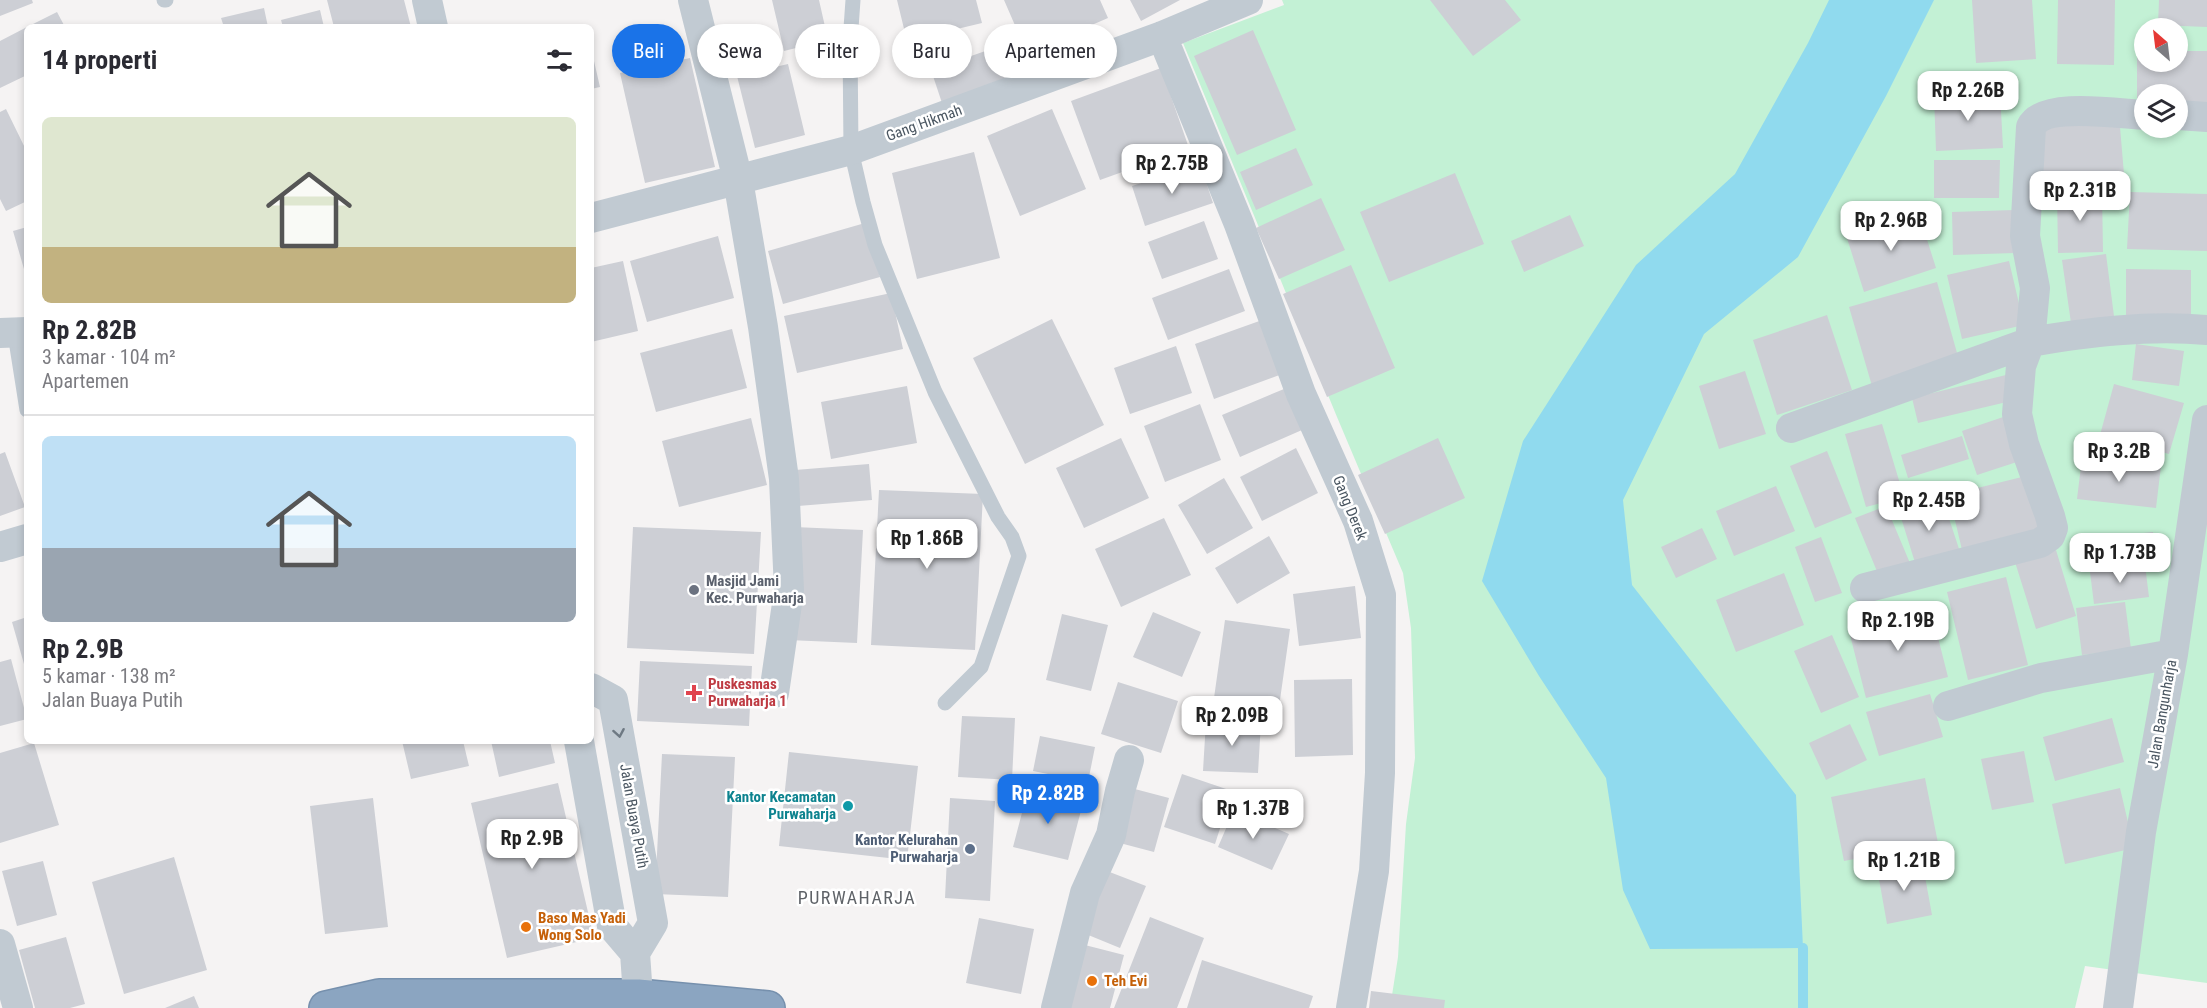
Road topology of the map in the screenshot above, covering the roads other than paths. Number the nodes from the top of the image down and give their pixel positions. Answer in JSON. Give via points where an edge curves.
{"nodes":[{"id":1,"x":427,"y":0,"type":"edge"},
{"id":2,"x":693,"y":0,"type":"edge"},
{"id":3,"x":854,"y":0,"type":"edge"},
{"id":4,"x":1248,"y":0,"type":"edge"},
{"id":5,"x":432,"y":24,"type":"edge"},
{"id":6,"x":1162,"y":36,"type":"junction"},
{"id":7,"x":2134,"y":114,"type":"edge"},
{"id":8,"x":2188,"y":116,"type":"edge"},
{"id":9,"x":2207,"y":117,"type":"edge"},
{"id":10,"x":852,"y":150,"type":"junction"},
{"id":11,"x":738,"y":180,"type":"junction"},
{"id":12,"x":594,"y":217,"type":"edge"},
{"id":13,"x":2207,"y":330,"type":"edge"},
{"id":14,"x":14,"y":333,"type":"edge"},
{"id":15,"x":2030,"y":342,"type":"junction"},
{"id":16,"x":24,"y":392,"type":"edge"},
{"id":17,"x":2207,"y":420,"type":"edge"},
{"id":18,"x":1791,"y":428,"type":"dead end"},
{"id":19,"x":24,"y":540,"type":"edge"},
{"id":20,"x":0,"y":547,"type":"edge"},
{"id":21,"x":1865,"y":588,"type":"dead end"},
{"id":22,"x":2173,"y":654,"type":"junction"},
{"id":23,"x":594,"y":690,"type":"edge"},
{"id":24,"x":774,"y":693,"type":"dead end"},
{"id":25,"x":945,"y":703,"type":"dead end"},
{"id":26,"x":1948,"y":706,"type":"dead end"},
{"id":27,"x":580,"y":744,"type":"edge"},
{"id":28,"x":1128,"y":760,"type":"dead end"},
{"id":29,"x":0,"y":944,"type":"edge"},
{"id":30,"x":636,"y":953,"type":"junction"},
{"id":31,"x":638,"y":996,"type":"junction"},
{"id":32,"x":18,"y":1008,"type":"edge"},
{"id":33,"x":326,"y":1008,"type":"edge"},
{"id":34,"x":768,"y":1008,"type":"edge"},
{"id":35,"x":1056,"y":1008,"type":"edge"},
{"id":36,"x":1351,"y":1008,"type":"edge"},
{"id":37,"x":2118,"y":1008,"type":"edge"}],
"edges":[{"from":1,"to":5,"type":"street"},
{"from":2,"to":11,"type":"street"},
{"from":3,"to":10,"type":"lane","via":[[849,42]]},
{"from":4,"to":6,"type":"street","name":"Gang Hikmah"},
{"from":6,"to":10,"type":"street","name":"Gang Hikmah"},
{"from":6,"to":36,"type":"street","name":"Gang Derek","via":[[1239,224],[1301,394],[1358,521],[1381,595],[1380,773],[1374,871]]},
{"from":7,"to":15,"type":"street","via":[[2062,112],[2033,122],[2025,236],[2035,288]]},
{"from":8,"to":9,"type":"street"},
{"from":10,"to":11,"type":"street","name":"Gang Hikmah"},
{"from":10,"to":25,"type":"lane","via":[[875,245],[907,327],[935,392],[1019,556],[981,667]]},
{"from":11,"to":12,"type":"street","name":"Gang Hikmah"},
{"from":11,"to":24,"type":"street","via":[[784,479],[789,590]]},
{"from":13,"to":15,"type":"street","via":[[2141,327]]},
{"from":14,"to":16,"type":"lane"},
{"from":15,"to":18,"type":"street"},
{"from":15,"to":21,"type":"street","via":[[2021,366],[2018,414],[2024,444],[2050,516],[2050,536],[2000,555]]},
{"from":17,"to":22,"type":"street","name":"Jalan Bangunharja"},
{"from":19,"to":20,"type":"street"},
{"from":22,"to":26,"type":"street","via":[[2041,678]]},
{"from":22,"to":37,"type":"street","name":"Jalan Bangunharja","via":[[2141,831]]},
{"from":23,"to":30,"type":"street","name":"Jalan Buaya Putih","one_way":true,"via":[[613,700],[653,923]]},
{"from":27,"to":30,"type":"street","via":[[612,926]]},
{"from":28,"to":35,"type":"street","via":[[1111,835],[1086,893]]},
{"from":29,"to":32,"type":"street"},
{"from":30,"to":31,"type":"street"},
{"from":31,"to":33,"type":"highway","via":[[379,996]]},
{"from":31,"to":34,"type":"highway"}]}
